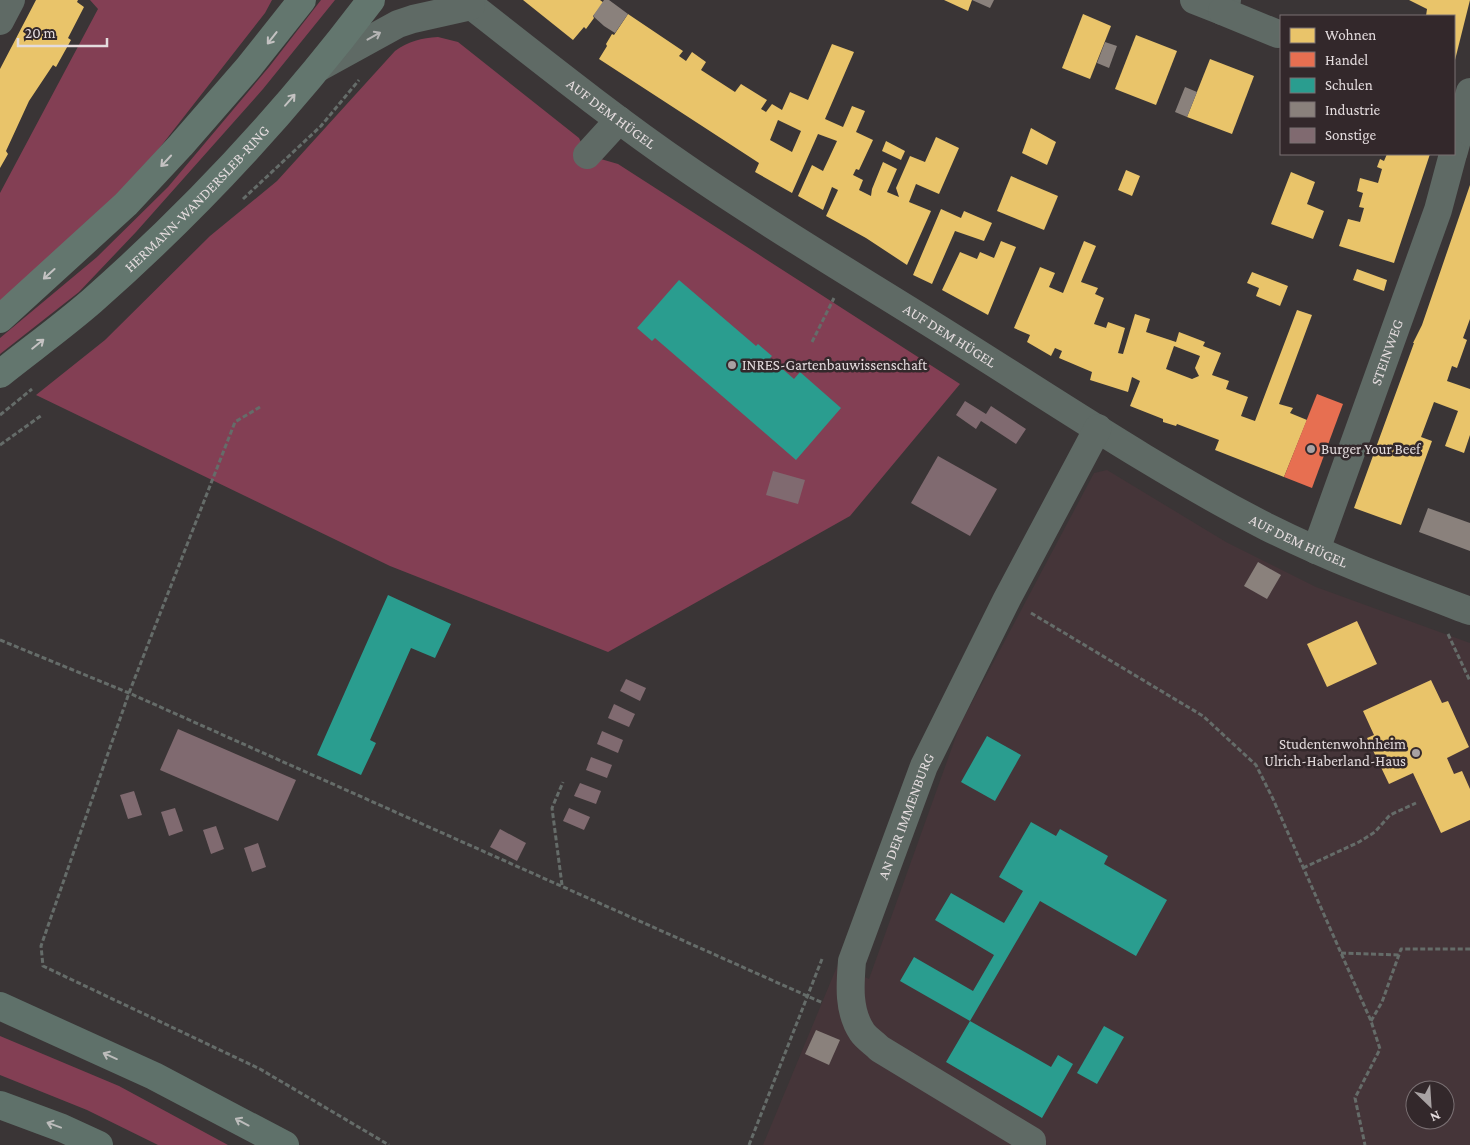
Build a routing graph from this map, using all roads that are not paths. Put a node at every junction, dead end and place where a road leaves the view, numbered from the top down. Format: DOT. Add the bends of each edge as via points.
graph roads {
  1 [pos="11,0"];
  2 [pos="302,0"];
  3 [pos="371,0"];
  4 [pos="1194,0"];
  5 [pos="468,3"];
  6 [pos="1224,5"];
  7 [pos="0,21"];
  8 [pos="1278,34"];
  9 [pos="316,69"];
  10 [pos="1470,92"];
  11 [pos="618,120"];
  12 [pos="1455,145"];
  13 [pos="587,155"];
  14 [pos="1452,155"];
  15 [pos="0,319"];
  16 [pos="0,374"];
  17 [pos="1098,428"];
  18 [pos="1316,550"];
  19 [pos="1470,611"];
  20 [pos="0,1006"];
  21 [pos="0,1105"];
  22 [pos="99,1145"];
  23 [pos="285,1145"];
  24 [pos="1032,1145"];
  1 -- 7 [label="street"];
  2 -- 15 [label="main road, one-way" via="236,82 126,204"];
  3 -- 9 [label="main road, HERMANN-WANDERSLEB-RING"];
  4 -- 6 [label="street"];
  9 -- 5 [label="street, one-way" via="398,24"];
  5 -- 11 [label="street, AUF DEM HÜGEL"];
  6 -- 8 [label="street"];
  16 -- 9 [label="main road, HERMANN-WANDERSLEB-RING, one-way" via="90,302 163,235 263,131"];
  10 -- 12 [label="street, STEINWEG"];
  11 -- 13 [label="street"];
  11 -- 17 [label="street, AUF DEM HÜGEL" via="732,199"];
  14 -- 18 [label="street, STEINWEG" via="1438,210"];
  17 -- 18 [label="street, AUF DEM HÜGEL" via="1172,474"];
  17 -- 24 [label="street, AN DER IMMENBURG" via="1007,599 924,766 852,961 850,988 853,1011 862,1032 880,1049 1032,1141"];
  18 -- 19 [label="street, AUF DEM HÜGEL"];
  23 -- 20 [label="highway, one-way" via="154,1076"];
  22 -- 21 [label="highway, one-way"];
}
